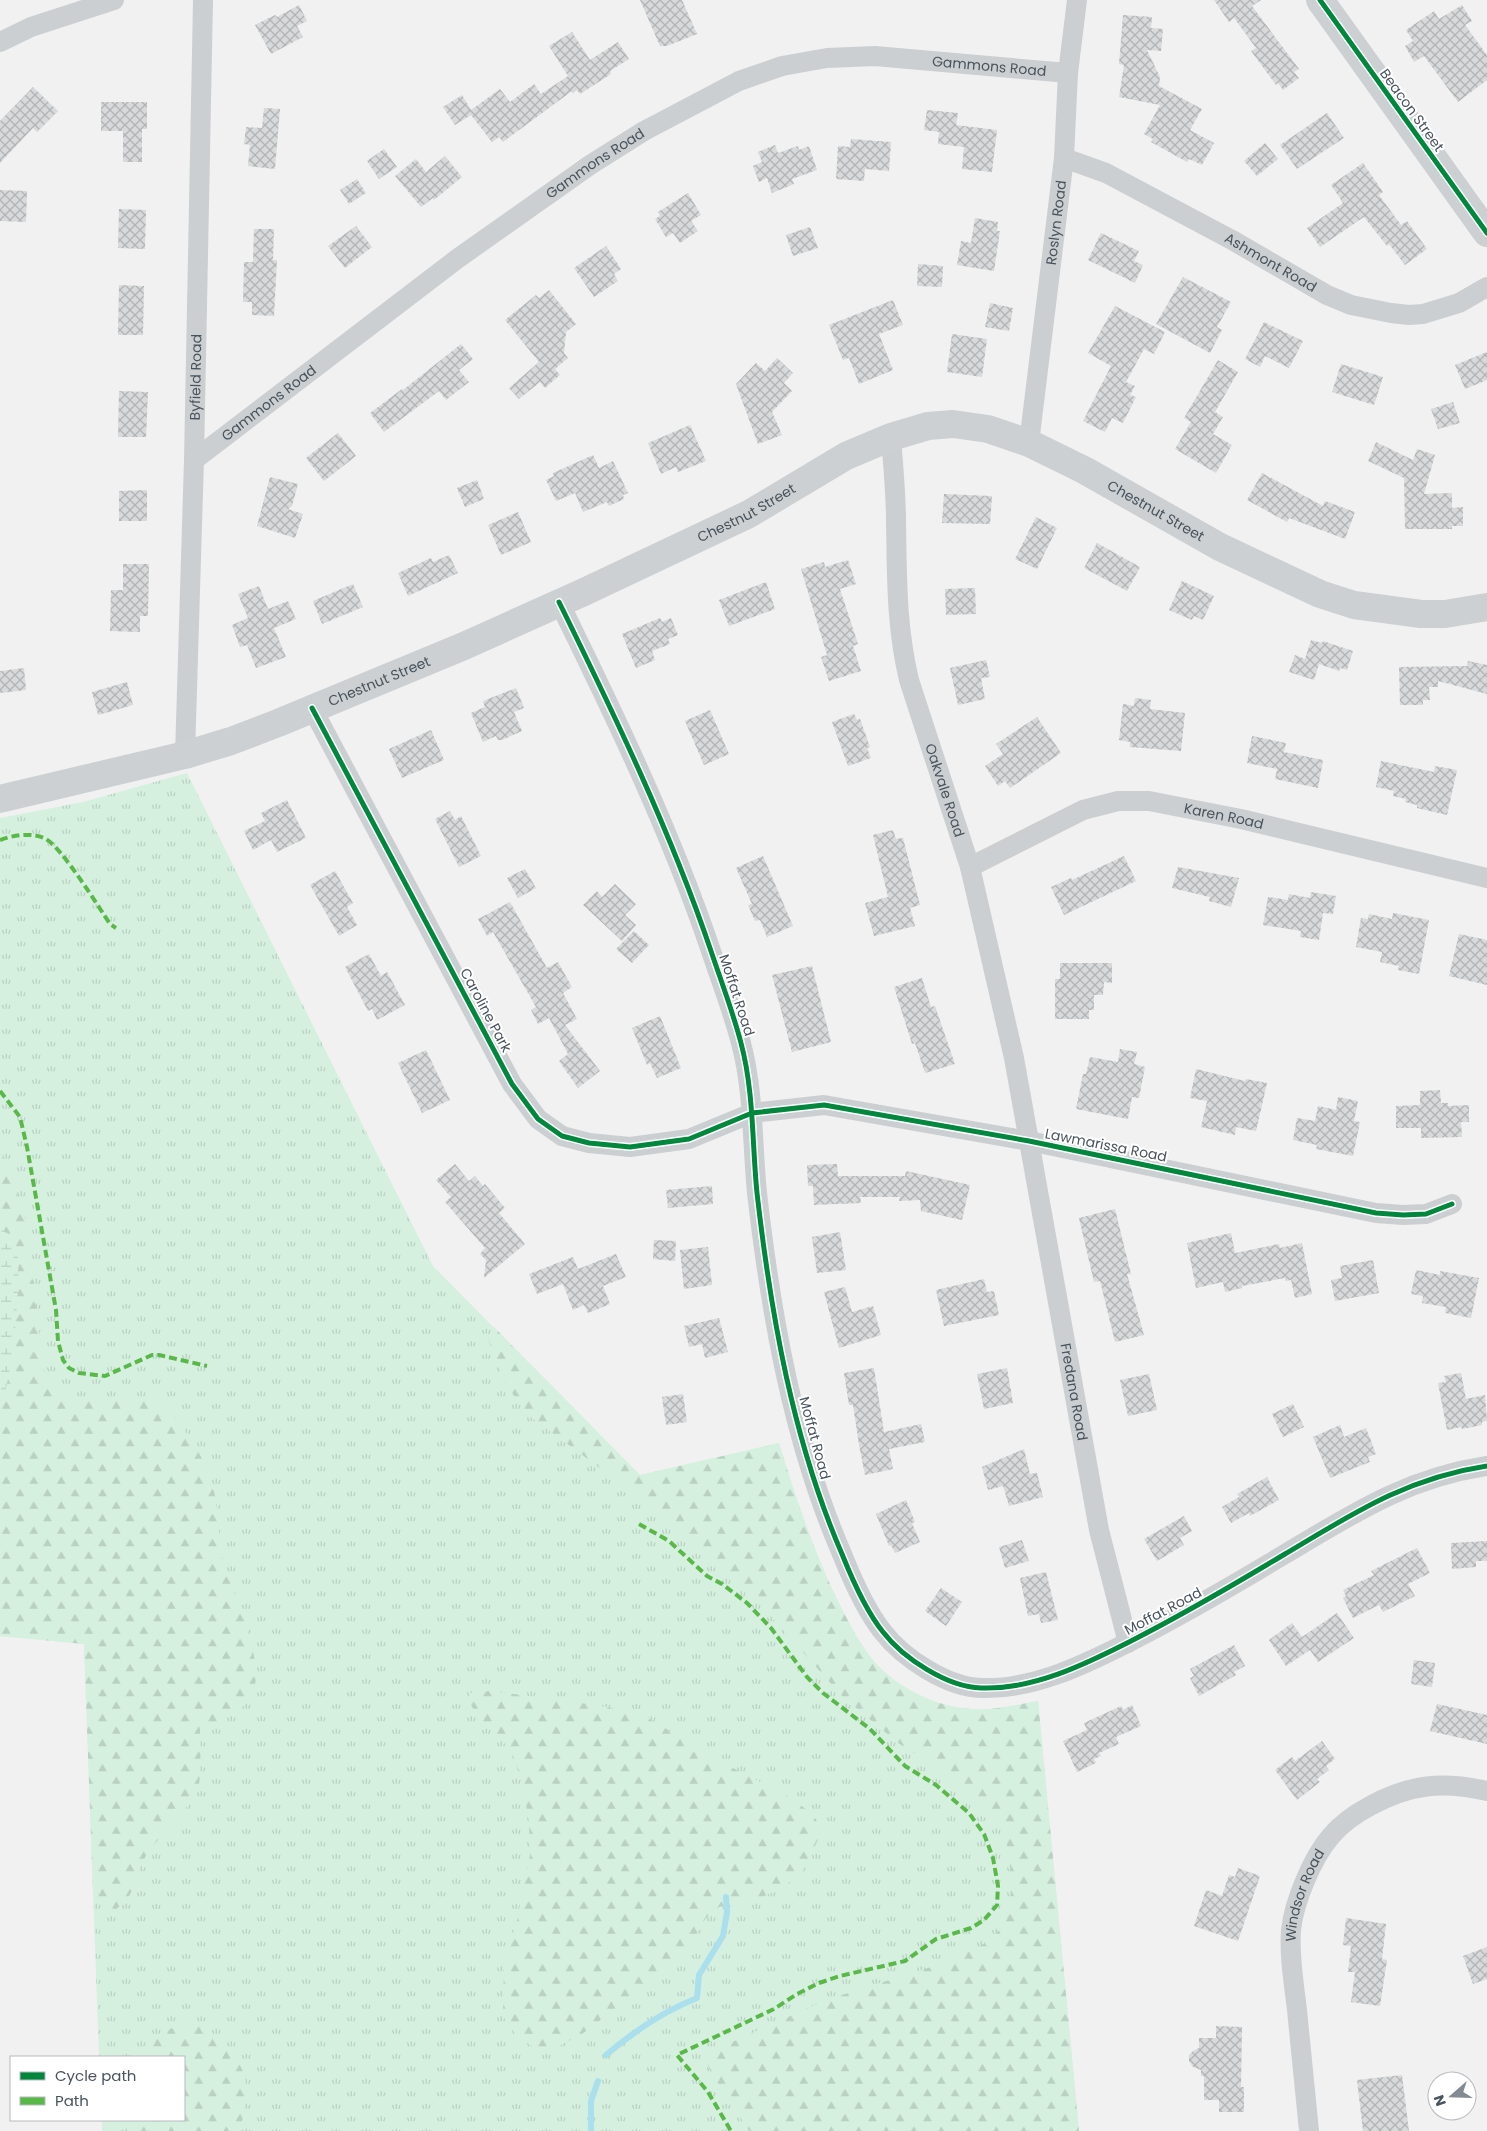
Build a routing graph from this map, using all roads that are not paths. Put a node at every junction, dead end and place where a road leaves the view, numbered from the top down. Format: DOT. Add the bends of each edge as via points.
graph roads {
  1 [pos="114,0"];
  2 [pos="203,0"];
  3 [pos="1077,0"];
  4 [pos="1320,0"];
  5 [pos="0,42"];
  6 [pos="1068,73"];
  7 [pos="1064,158"];
  8 [pos="1487,233"];
  9 [pos="1487,287"];
  10 [pos="891,437"];
  11 [pos="1029,443"];
  12 [pos="194,460"];
  13 [pos="558,602"];
  14 [pos="1487,607"];
  15 [pos="312,708"];
  16 [pos="185,755"];
  17 [pos="0,799"];
  18 [pos="970,867"];
  19 [pos="1487,878"];
  20 [pos="752,1113"];
  21 [pos="1029,1141"];
  22 [pos="1452,1204"];
  23 [pos="1487,1466"];
  24 [pos="1128,1643"];
  25 [pos="1487,1791"];
  26 [pos="1309,2131"];
  1 -- 5 [label="street" via="32,26"];
  2 -- 12 [label="street, Byfield Road"];
  3 -- 6 [label="street, Roslyn Road"];
  4 -- 8 [label="main road, Beacon Street"];
  6 -- 7 [label="street, Roslyn Road"];
  6 -- 12 [label="street, Gammons Road" via="875,56 827,58 782,66 739,81 644,131 590,165 457,259"];
  7 -- 9 [label="street, Ashmont Road" via="1106,173 1327,295 1351,305 1391,313 1423,314 1459,303"];
  7 -- 11 [label="street, Roslyn Road"];
  10 -- 11 [label="main road, Chestnut Street" via="928,426 953,424 988,429"];
  10 -- 13 [label="main road, Chestnut Street" via="846,456 709,534"];
  10 -- 18 [label="street, Oakvale Road" via="897,604 902,652 908,680"];
  11 -- 14 [label="main road, Chestnut Street" via="1084,470 1220,547 1320,594 1354,605 1421,614 1445,614"];
  12 -- 16 [label="street, Byfield Road"];
  13 -- 15 [label="main road, Chestnut Street" via="464,646"];
  13 -- 20 [label="street, Moffat Road" via="616,718 696,908 742,1047"];
  15 -- 16 [label="main road, Chestnut Street" via="231,741"];
  15 -- 20 [label="street, Caroline Park" via="512,1084 538,1119 562,1136 589,1143 630,1147 689,1139"];
  16 -- 17 [label="main road, Chestnut Street"];
  18 -- 19 [label="street, Karen Road" via="1083,810 1118,801 1149,801 1241,819"];
  18 -- 21 [label="street, Oakvale Road" via="1014,1058"];
  20 -- 21 [label="street, Lawmarissa Road" via="824,1105"];
  20 -- 24 [label="street, Moffat Road" via="757,1189 773,1316 801,1437 828,1523 854,1584 883,1632 908,1657 930,1672 952,1682 979,1688 1020,1684 1064,1672"];
  21 -- 22 [label="street, Lawmarissa Road" via="1376,1213 1426,1214"];
  21 -- 24 [label="street, Fredana Road" via="1099,1530"];
  23 -- 24 [label="street, Moffat Road" via="1416,1483 1371,1503 1181,1616"];
  25 -- 26 [label="street, Windsor Road" via="1459,1784 1425,1786 1390,1795 1352,1816 1330,1836 1313,1866 1298,1899 1292,1929 1292,1963"];
}
